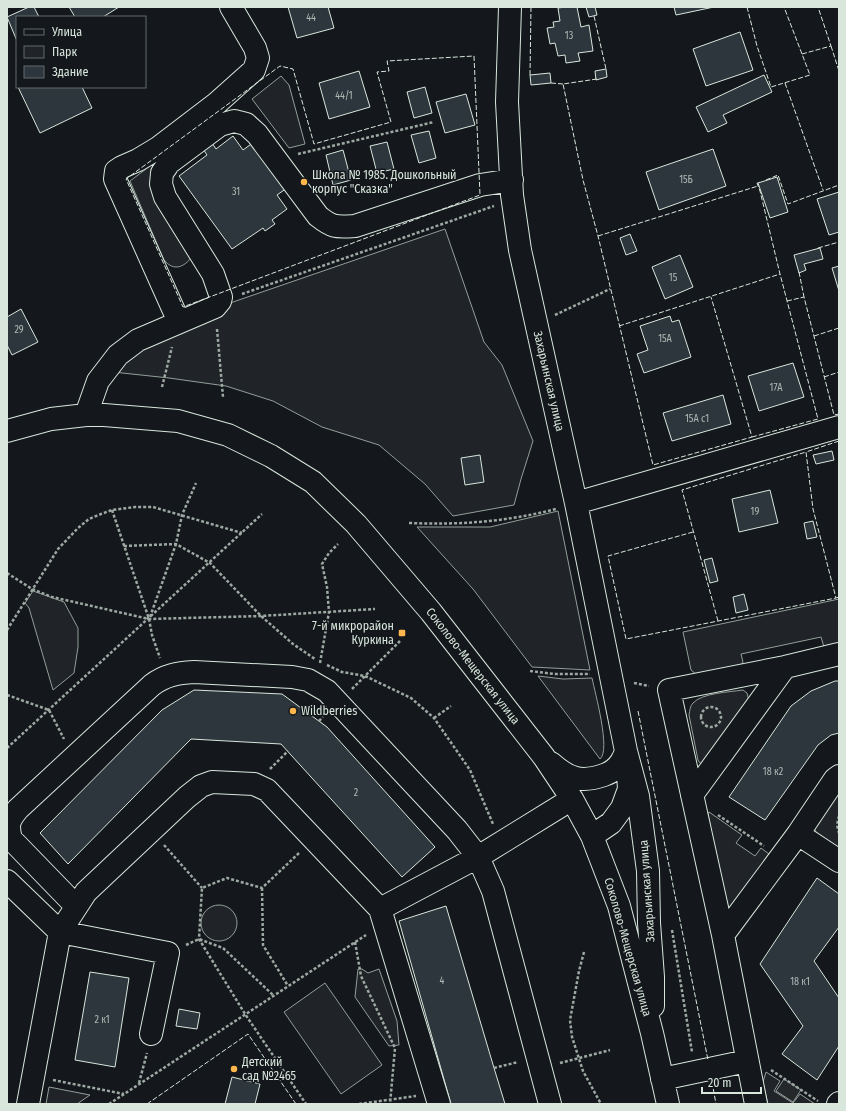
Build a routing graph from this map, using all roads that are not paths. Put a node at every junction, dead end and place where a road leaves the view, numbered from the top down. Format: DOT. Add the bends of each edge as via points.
graph roads {
  1 [pos="231,7"];
  2 [pos="510,7"];
  3 [pos="512,190"];
  4 [pos="180,322"];
  5 [pos="86,415"];
  6 [pos="839,427"];
  7 [pos="7,431"];
  8 [pos="576,503"];
  9 [pos="839,654"];
  10 [pos="785,667"];
  11 [pos="626,751"];
  12 [pos="544,757"];
  13 [pos="839,776"];
  14 [pos="692,795"];
  15 [pos="572,799"];
  16 [pos="798,834"];
  17 [pos="592,836"];
  18 [pos="478,857"];
  19 [pos="839,861"];
  20 [pos="7,881"];
  21 [pos="76,906"];
  22 [pos="380,909"];
  23 [pos="60,932"];
  24 [pos="723,935"];
  25 [pos="652,1033"];
  26 [pos="151,1034"];
  27 [pos="747,1061"];
  28 [pos="662,1079"];
  29 [pos="438,1099"];
  30 [pos="28,1104"];
  31 [pos="550,1104"];
  32 [pos="668,1104"];
  33 [pos="756,1104"];
  1 -- 4 [label="street" via="255,48 258,58 254,70 217,103 158,148 122,166 116,172 115,179"];
  2 -- 3 [label="street, Захарьинская улица" via="507,102"];
  3 -- 4 [label="street" via="480,185 355,226 329,225 318,216 257,134 246,124 234,122 220,125 169,164 162,173 161,184 165,197 213,274 221,297 217,304"];
  3 -- 8 [label="street, Захарьинская улица" via="520,250"];
  4 -- 5 [label="street" via="138,340 118,355 98,381"];
  5 -- 7 [label="street, Соколово-Мещерская улица" via="51,419"];
  5 -- 12 [label="street, Соколово-Мещерская улица" via="104,414 178,421 228,435 271,456 313,482 356,524 431,612"];
  6 -- 8 [label="street"];
  8 -- 11 [label="street, Захарьинская улица"];
  9 -- 10 [label="street"];
  10 -- 14 [label="street"];
  10 -- 14 [label="street" via="669,690"];
  11 -- 12 [label="street" via="620,764 609,774 590,780 574,778"];
  11 -- 17 [label="street, Захарьинская улица" via="629,789 622,808 611,823"];
  11 -- 25 [label="street, Захарьинская улица" via="638,796 648,871 653,977"];
  12 -- 15 [label="street, Соколово-Мещерская улица"];
  13 -- 16 [label="street"];
  14 -- 24 [label="street"];
  15 -- 17 [label="street, Соколово-Мещерская улица"];
  15 -- 18 [label="street"];
  16 -- 19 [label="street"];
  16 -- 24 [label="street"];
  17 -- 25 [label="street, Соколово-Мещерская улица" via="619,906"];
  18 -- 21 [label="street" via="458,830 327,691 317,684 284,676 178,673 152,685 10,818 8,828 11,839"];
  18 -- 22 [label="street"];
  18 -- 31 [label="street" via="493,891"];
  20 -- 23 [label="street"];
  21 -- 22 [label="street" via="86,892 187,797 201,786 212,782 254,784 267,790"];
  21 -- 23 [label="street"];
  22 -- 29 [label="street"];
  23 -- 26 [label="street" via="168,953"];
  23 -- 30 [label="street"];
  24 -- 27 [label="street"];
  25 -- 28 [label="street, Соколово-Мещерская улица"];
  27 -- 28 [label="street"];
  27 -- 33 [label="street"];
  28 -- 32 [label="street, Соколово-Мещерская улица"];
}
